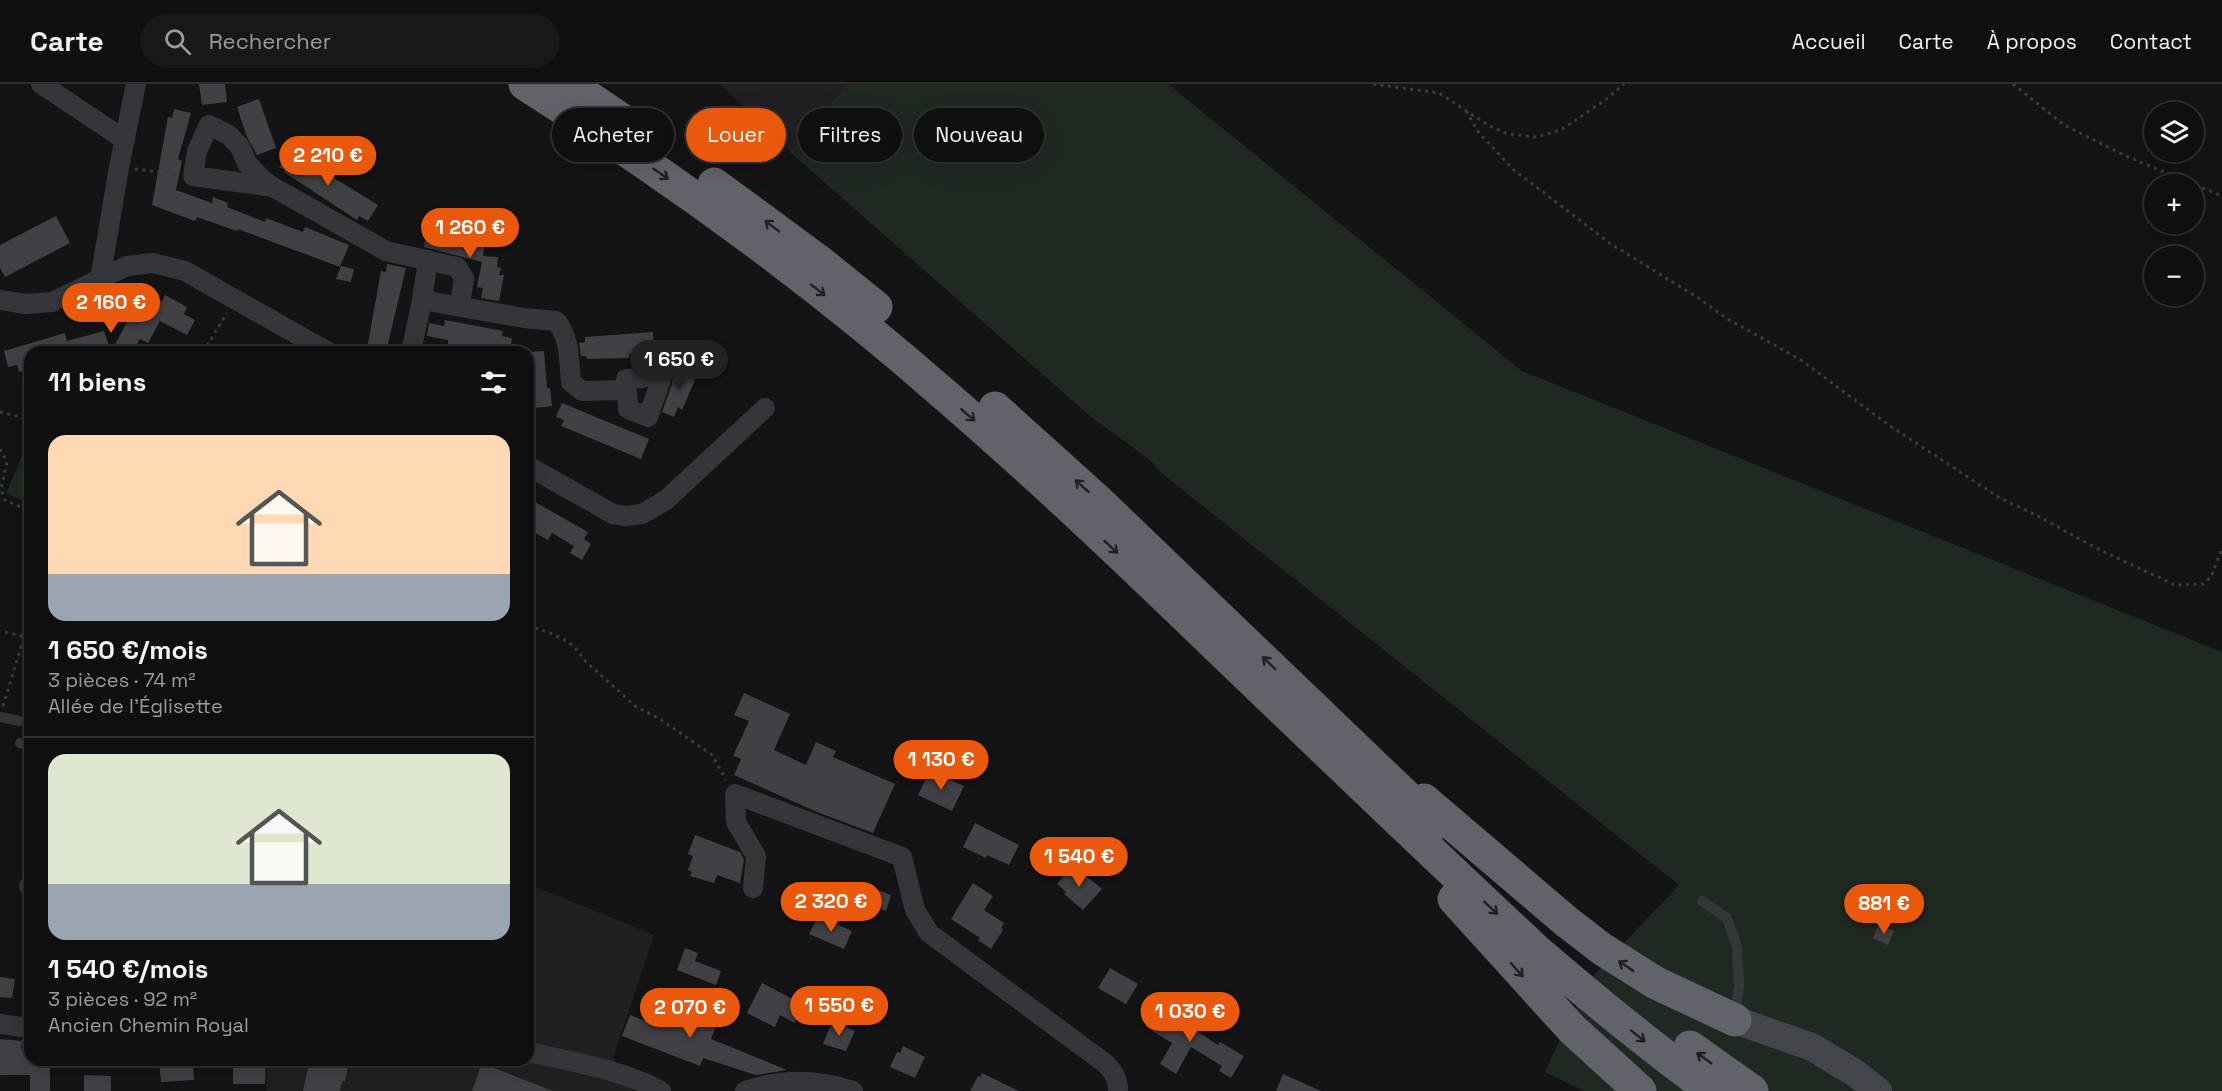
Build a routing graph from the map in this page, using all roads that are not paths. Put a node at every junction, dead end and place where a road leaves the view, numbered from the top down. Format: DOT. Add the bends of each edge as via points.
graph roads {
  1 [pos="40,84"];
  2 [pos="136,84"];
  3 [pos="525,84"];
  4 [pos="569,84"];
  5 [pos="125,140"];
  6 [pos="273,187"];
  7 [pos="428,260"];
  8 [pos="100,280"];
  9 [pos="0,300"];
  10 [pos="422,300"];
  11 [pos="460,306"];
  12 [pos="317,346"];
  13 [pos="412,346"];
  14 [pos="627,390"];
  15 [pos="765,408"];
  16 [pos="534,469"];
  17 [pos="2,712"];
  18 [pos="1304,713"];
  19 [pos="19,721"];
  20 [pos="753,888"];
  21 [pos="1702,901"];
  22 [pos="1735,1020"];
  23 [pos="0,1024"];
  24 [pos="24,1027"];
  25 [pos="534,1053"];
  26 [pos="661,1091"];
  27 [pos="745,1091"];
  28 [pos="853,1091"];
  29 [pos="1118,1091"];
  30 [pos="1640,1091"];
  31 [pos="1712,1091"];
  32 [pos="1752,1091"];
  33 [pos="1878,1091"];
  1 -- 5 [label="street"];
  2 -- 5 [label="street"];
  3 -- 18 [label="highway, one-way" via="700,201 881,341"];
  18 -- 4 [label="highway, one-way" via="1097,500 940,360 763,219"];
  5 -- 8 [label="street"];
  6 -- 6 [label="street" via="193,176 197,151 209,125 229,135 247,163"];
  6 -- 7 [label="street" via="386,251"];
  7 -- 10 [label="street"];
  7 -- 11 [label="street" via="457,267 464,278"];
  8 -- 9 [label="street" via="52,302"];
  8 -- 12 [label="street" via="127,266 153,263 185,272"];
  10 -- 11 [label="street"];
  10 -- 13 [label="street"];
  11 -- 14 [label="street" via="556,321 565,336 571,382 582,391"];
  15 -- 16 [label="street" via="666,500 642,514 613,514"];
  17 -- 19 [label="lane"];
  22 -- 18 [label="highway, one-way" via="1656,983 1602,949"];
  18 -- 30 [label="highway, one-way" via="1518,971 1572,1029"];
  18 -- 31 [label="highway, one-way" via="1537,951 1606,1011"];
  32 -- 18 [label="highway, one-way" via="1668,1032"];
  20 -- 29 [label="street" via="756,856 736,822 735,794 902,857 915,910 929,933 1106,1064 1114,1072"];
  21 -- 22 [label="lane" via="1727,918 1737,947 1739,986"];
  22 -- 33 [label="main road" via="1812,1047"];
  23 -- 24 [label="street"];
  25 -- 26 [label="street" via="617,1072"];
  27 -- 28 [label="street" via="787,1082 810,1082"];
}
